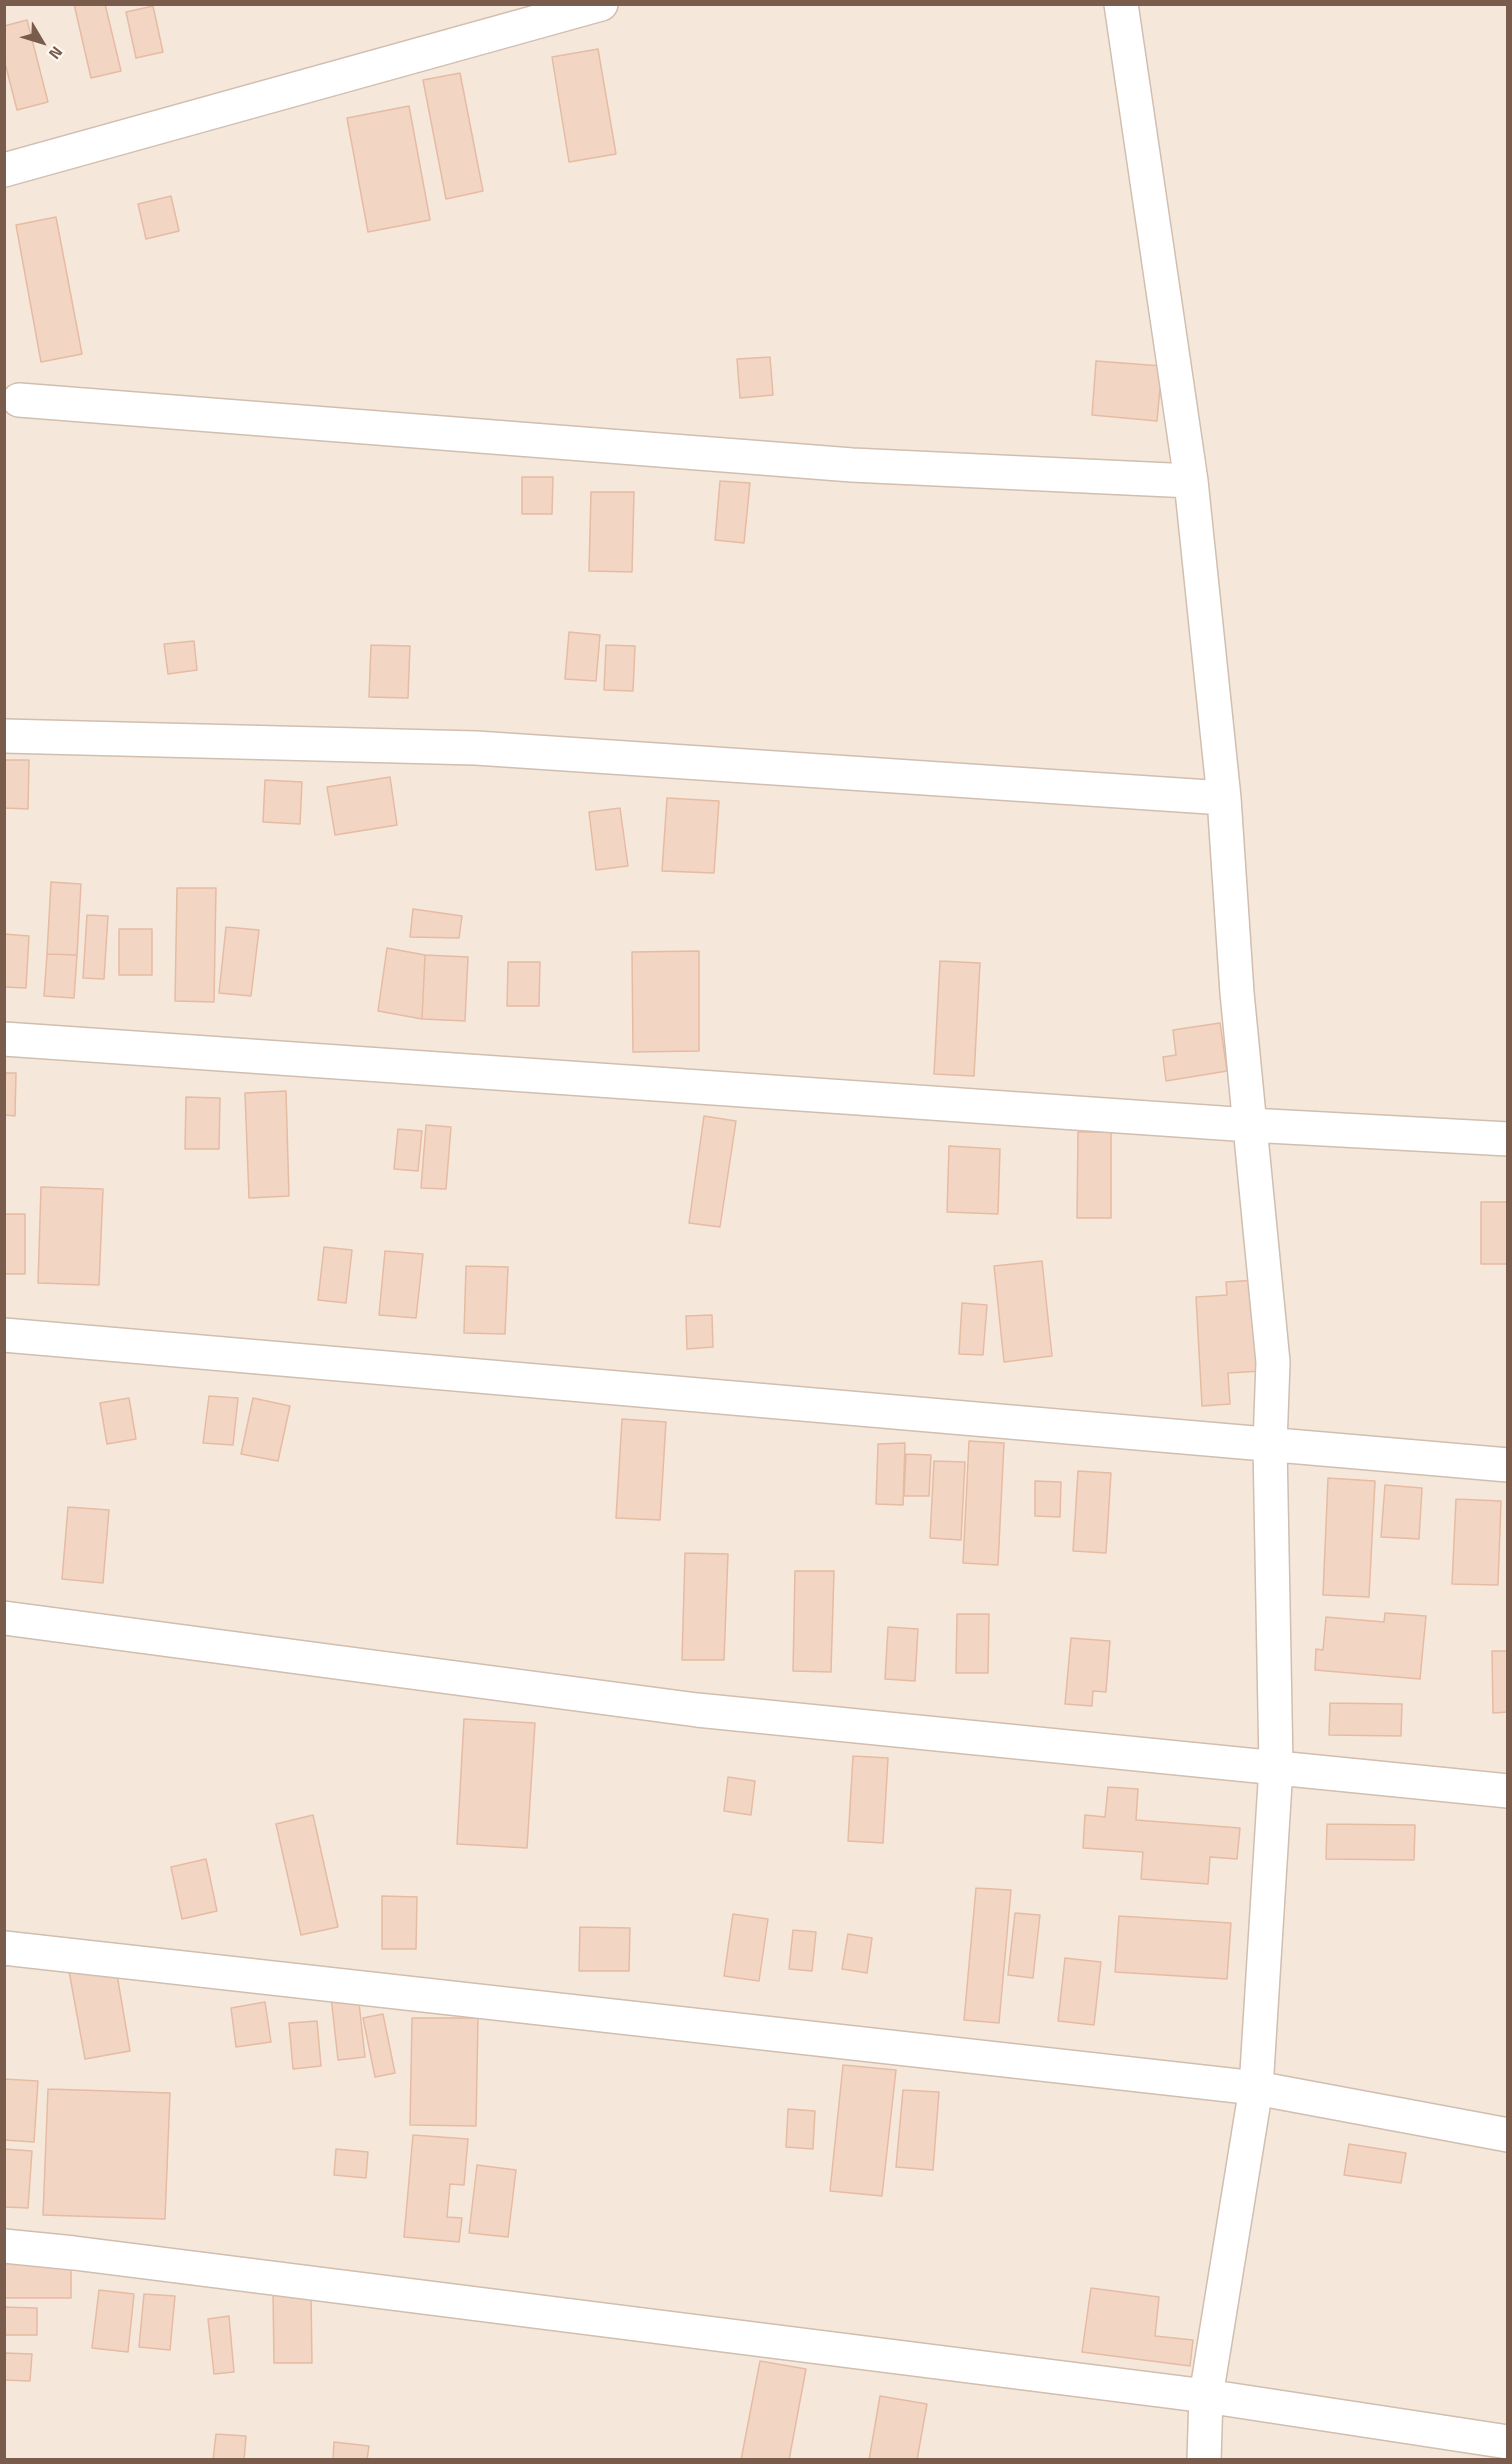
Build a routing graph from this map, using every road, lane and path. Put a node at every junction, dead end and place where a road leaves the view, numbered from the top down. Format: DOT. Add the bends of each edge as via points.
graph roads {
  1 [pos="601,4"];
  2 [pos="1121,4"];
  3 [pos="4,170"];
  4 [pos="19,400"];
  5 [pos="1191,481"];
  6 [pos="4,736"];
  7 [pos="1224,798"];
  8 [pos="4,1039"];
  9 [pos="1250,1125"];
  10 [pos="1508,1139"];
  11 [pos="4,1335"];
  12 [pos="1270,1444"];
  13 [pos="1508,1466"];
  14 [pos="4,1618"];
  15 [pos="1276,1767"];
  16 [pos="1508,1791"];
  17 [pos="4,1948"];
  18 [pos="1256,2088"];
  19 [pos="1508,2135"];
  20 [pos="4,2246"];
  21 [pos="1206,2396"];
  22 [pos="1508,2442"];
  23 [pos="1204,2460"];
  1 -- 3 [label="street"];
  2 -- 5 [label="street"];
  4 -- 5 [label="street" via="852,465"];
  5 -- 7 [label="street"];
  6 -- 7 [label="street" via="476,747"];
  7 -- 9 [label="street"];
  8 -- 9 [label="street"];
  9 -- 10 [label="street"];
  9 -- 12 [label="street" via="1273,1362"];
  11 -- 12 [label="street"];
  12 -- 13 [label="street"];
  12 -- 15 [label="street"];
  14 -- 15 [label="street" via="697,1710"];
  15 -- 16 [label="street"];
  15 -- 18 [label="street"];
  17 -- 18 [label="street"];
  18 -- 19 [label="street"];
  18 -- 21 [label="street"];
  20 -- 21 [label="street"];
  21 -- 22 [label="street"];
  21 -- 23 [label="street"];
}
